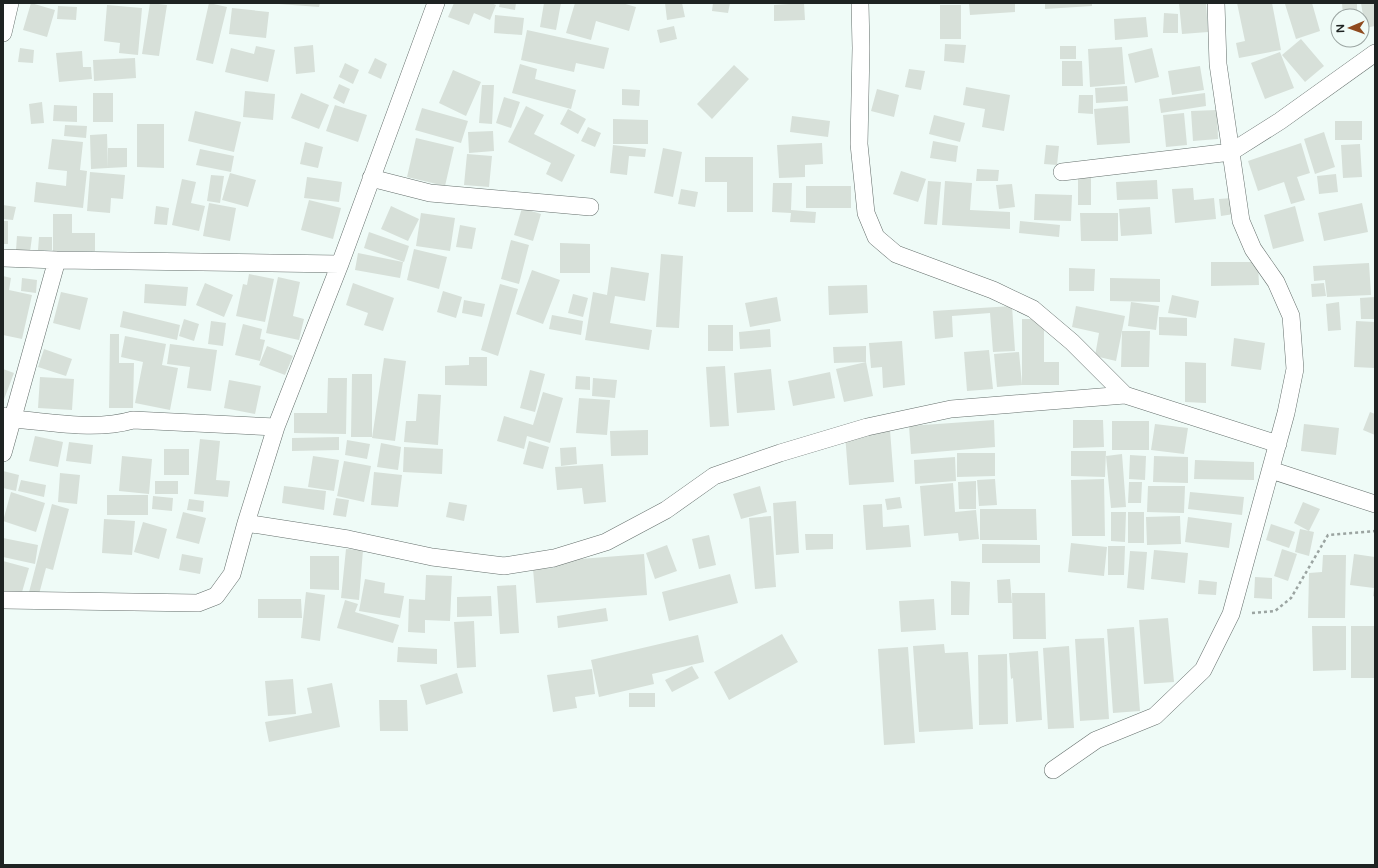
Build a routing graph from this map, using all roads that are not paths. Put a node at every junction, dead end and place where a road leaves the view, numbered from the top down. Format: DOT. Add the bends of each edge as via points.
graph roads {
  1 [pos="10,3"];
  2 [pos="436,3"];
  3 [pos="860,3"];
  4 [pos="1216,3"];
  5 [pos="3,34"];
  6 [pos="1375,53"];
  7 [pos="1231,152"];
  8 [pos="1062,172"];
  9 [pos="371,178"];
  10 [pos="590,207"];
  11 [pos="3,258"];
  12 [pos="57,260"];
  13 [pos="340,264"];
  14 [pos="1125,395"];
  15 [pos="8,418"];
  16 [pos="276,427"];
  17 [pos="1278,444"];
  18 [pos="3,454"];
  19 [pos="1271,470"];
  20 [pos="1375,504"];
  21 [pos="246,523"];
  22 [pos="3,600"];
  23 [pos="1053,770"];
  1 -- 5 [label="street"];
  2 -- 9 [label="street"];
  3 -- 14 [label="street" via="859,144 866,213 876,237 896,254 993,290 1033,309 1072,342"];
  4 -- 7 [label="street" via="1218,64"];
  6 -- 7 [label="street" via="1280,121"];
  7 -- 8 [label="street"];
  7 -- 17 [label="street" via="1241,221 1253,249 1276,282 1291,316 1296,368"];
  9 -- 10 [label="street" via="430,193"];
  9 -- 13 [label="street"];
  11 -- 12 [label="street"];
  12 -- 13 [label="street"];
  12 -- 15 [label="street"];
  13 -- 16 [label="street"];
  14 -- 17 [label="street"];
  14 -- 21 [label="street" via="951,409 868,427 714,476 666,510 606,542 554,558 504,566 432,557 348,539"];
  15 -- 16 [label="street" via="89,426 133,420"];
  15 -- 18 [label="street"];
  16 -- 21 [label="street"];
  17 -- 19 [label="street"];
  19 -- 20 [label="street"];
  19 -- 23 [label="street" via="1231,614 1203,670 1155,716 1096,740"];
  21 -- 22 [label="street" via="232,574 216,596 198,603"];
}
